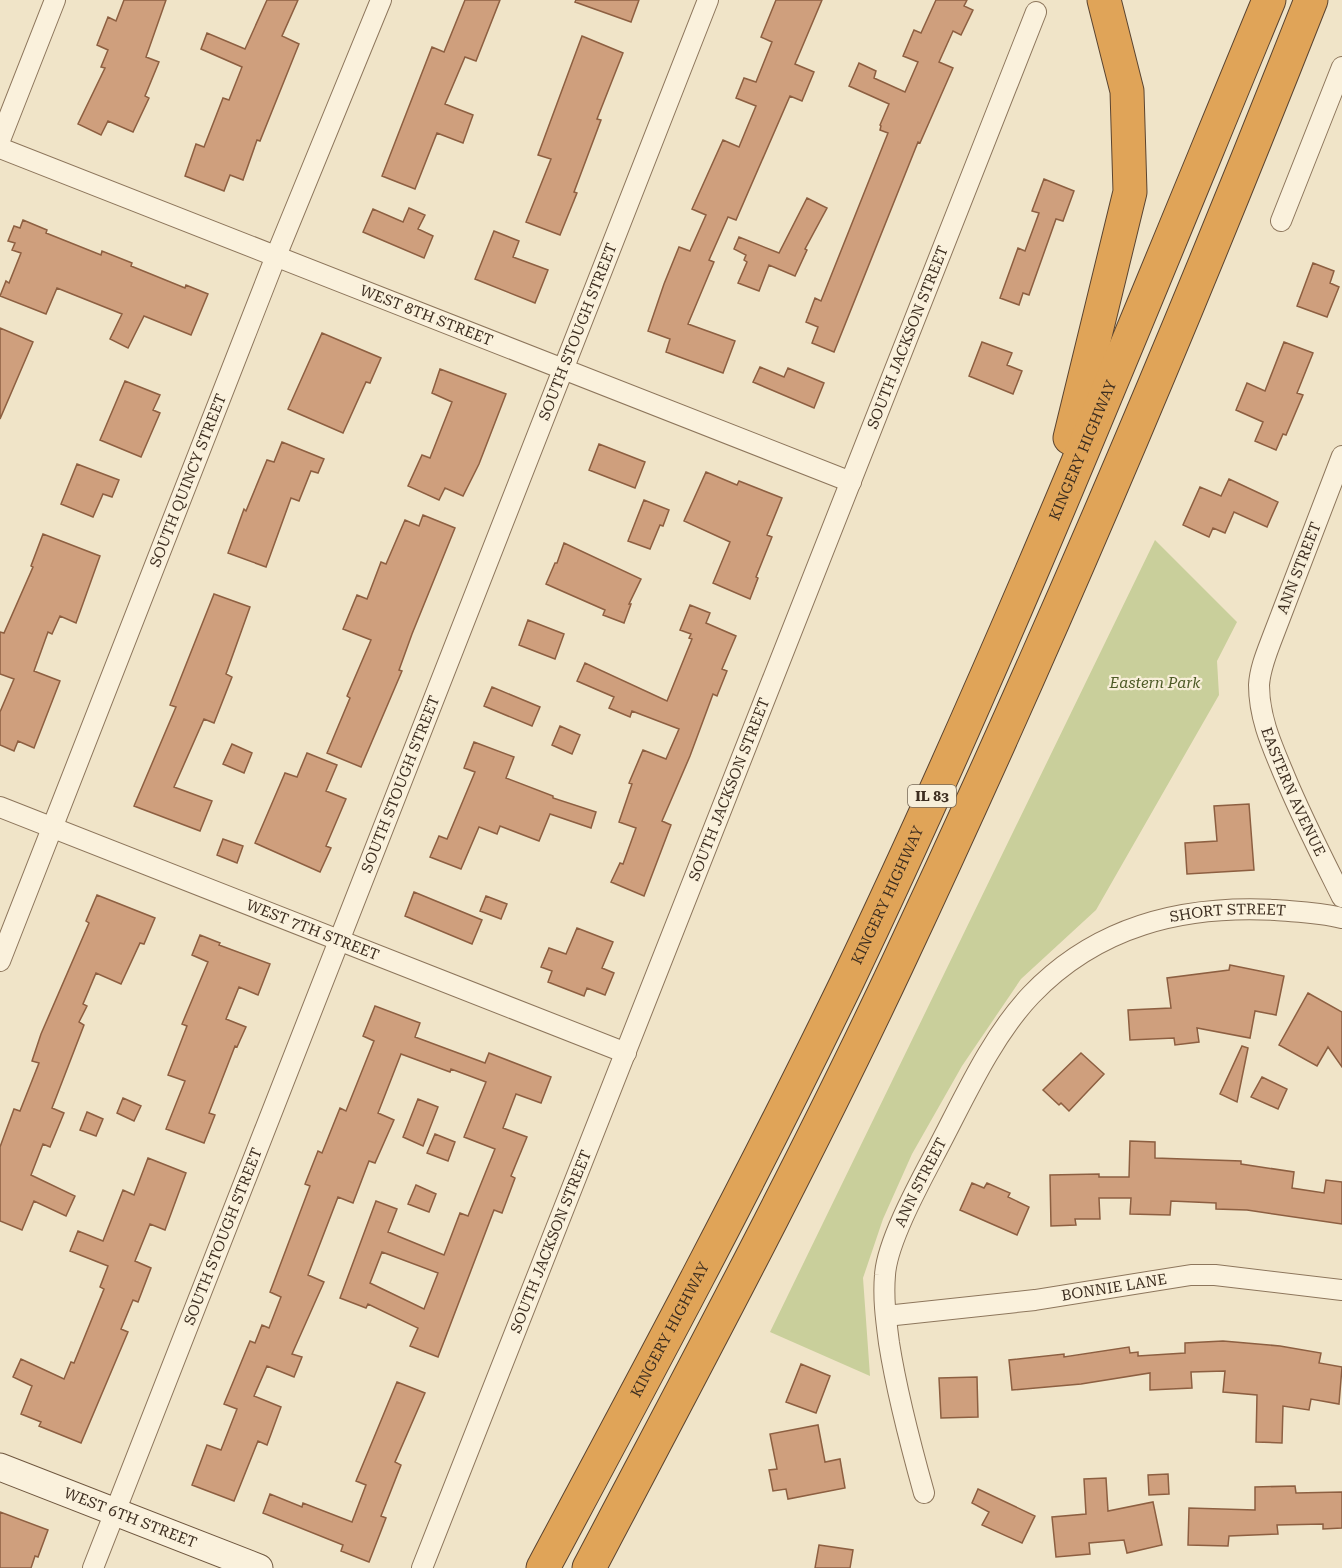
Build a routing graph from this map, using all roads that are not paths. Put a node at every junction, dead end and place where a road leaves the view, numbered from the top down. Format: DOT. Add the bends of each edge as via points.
graph roads {
  1 [pos="55,0"];
  2 [pos="381,0"];
  3 [pos="708,0"];
  4 [pos="1104,0"];
  5 [pos="1269,0"];
  6 [pos="1311,0"];
  7 [pos="1036,12"];
  8 [pos="1342,67"];
  9 [pos="0,140"];
  10 [pos="0,148"];
  11 [pos="1281,221"];
  12 [pos="276,256"];
  13 [pos="563,368"];
  14 [pos="1342,456"];
  15 [pos="851,482"];
  16 [pos="1044,544"];
  17 [pos="1259,682"];
  18 [pos="0,807"];
  19 [pos="52,828"];
  20 [pos="1342,897"];
  21 [pos="1342,918"];
  22 [pos="1117,934"];
  23 [pos="339,940"];
  24 [pos="0,961"];
  25 [pos="626,1053"];
  26 [pos="1342,1290"];
  27 [pos="886,1316"];
  28 [pos="0,1467"];
  29 [pos="924,1493"];
  30 [pos="115,1512"];
  31 [pos="93,1568"];
  32 [pos="259,1568"];
  33 [pos="422,1568"];
  34 [pos="543,1568"];
  35 [pos="589,1568"];
  1 -- 9 [label="street"];
  2 -- 12 [label="street, SOUTH QUINCY STREET"];
  3 -- 13 [label="street, SOUTH STOUGH STREET"];
  4 -- 16 [label="highway" via="1127,91 1130,192"];
  5 -- 16 [label="highway, KINGERY HIGHWAY / IL 83"];
  6 -- 35 [label="highway, IL 83" via="1017,704 851,1059"];
  7 -- 15 [label="street, SOUTH JACKSON STREET"];
  8 -- 11 [label="street"];
  10 -- 12 [label="street, WEST 8TH STREET"];
  12 -- 13 [label="street, WEST 8TH STREET"];
  12 -- 19 [label="street, SOUTH QUINCY STREET"];
  13 -- 15 [label="street, WEST 8TH STREET"];
  13 -- 23 [label="street, SOUTH STOUGH STREET"];
  14 -- 17 [label="street, ANN STREET"];
  15 -- 25 [label="street, SOUTH JACKSON STREET"];
  16 -- 34 [label="highway, KINGERY HIGHWAY / IL 83" via="846,983 673,1325"];
  17 -- 20 [label="street, EASTERN AVENUE" via="1265,728 1304,823"];
  18 -- 19 [label="street, WEST 7TH STREET"];
  19 -- 23 [label="street, WEST 7TH STREET"];
  19 -- 24 [label="street, SOUTH QUINCY STREET"];
  21 -- 22 [label="street, SHORT STREET" via="1242,908 1209,910 1152,921"];
  22 -- 27 [label="street, ANN STREET" via="1089,947 1030,997 981,1067 894,1241 885,1272"];
  23 -- 25 [label="street, WEST 7TH STREET"];
  23 -- 30 [label="street, SOUTH STOUGH STREET"];
  25 -- 33 [label="street, SOUTH JACKSON STREET"];
  26 -- 27 [label="street, BONNIE LANE" via="1191,1275 1035,1300"];
  27 -- 29 [label="street, ANN STREET" via="895,1382"];
  28 -- 30 [label="street, WEST 6TH STREET"];
  30 -- 31 [label="street, SOUTH STOUGH STREET"];
  30 -- 32 [label="street, WEST 6TH STREET"];
}
